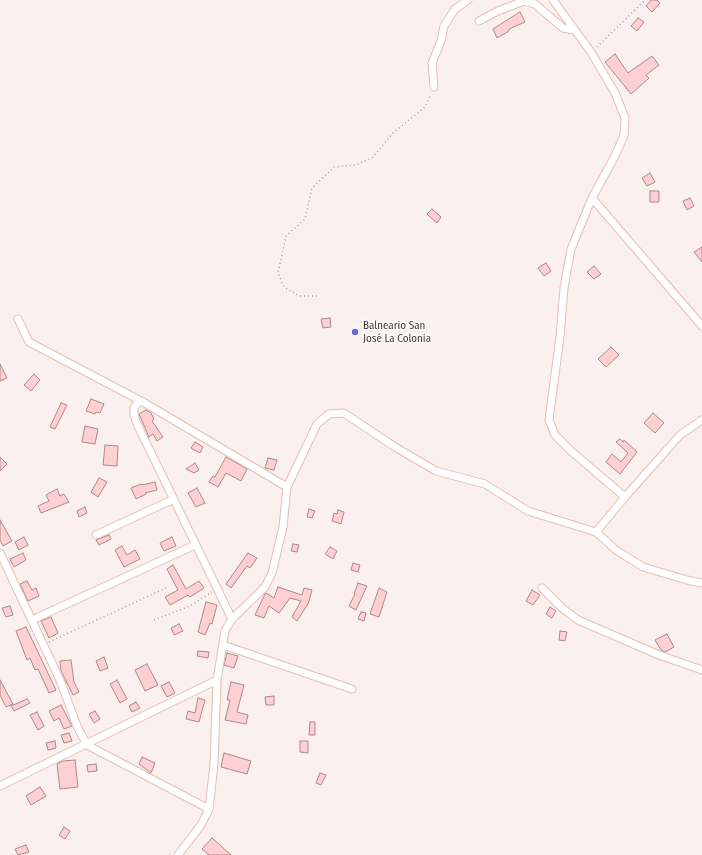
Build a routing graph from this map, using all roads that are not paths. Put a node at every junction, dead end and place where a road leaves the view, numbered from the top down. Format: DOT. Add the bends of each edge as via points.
graph roads {
  1 [pos="468,0"];
  2 [pos="553,0"];
  3 [pos="479,21"];
  4 [pos="574,30"];
  5 [pos="434,87"];
  6 [pos="592,198"];
  7 [pos="18,319"];
  8 [pos="702,326"];
  9 [pos="143,402"];
  10 [pos="702,420"];
  11 [pos="287,487"];
  12 [pos="625,497"];
  13 [pos="174,499"];
  14 [pos="596,532"];
  15 [pos="96,535"];
  16 [pos="195,545"];
  17 [pos="0,553"];
  18 [pos="702,582"];
  19 [pos="542,588"];
  20 [pos="232,619"];
  21 [pos="32,620"];
  22 [pos="223,646"];
  23 [pos="702,670"];
  24 [pos="217,680"];
  25 [pos="352,688"];
  26 [pos="87,745"];
  27 [pos="0,786"];
  28 [pos="209,809"];
  29 [pos="178,855"];
  1 -- 5 [label="street" via="455,9 444,26 441,42 432,63"];
  2 -- 4 [label="street"];
  3 -- 4 [label="street" via="524,1 535,4 563,28"];
  4 -- 6 [label="street" via="591,52 626,118 624,135"];
  6 -- 8 [label="street"];
  6 -- 12 [label="street" via="571,249 549,420 555,435"];
  7 -- 9 [label="street" via="29,342"];
  9 -- 11 [label="street"];
  9 -- 13 [label="street" via="136,404 134,415"];
  10 -- 12 [label="street" via="680,435"];
  11 -- 14 [label="street" via="317,424 329,414 344,413 395,447 436,470 485,484 528,511"];
  11 -- 20 [label="street" via="283,527 272,573 266,587"];
  12 -- 14 [label="street"];
  13 -- 15 [label="street"];
  13 -- 16 [label="street"];
  14 -- 18 [label="street" via="616,550 643,566"];
  16 -- 20 [label="street"];
  16 -- 21 [label="street"];
  17 -- 21 [label="street"];
  19 -- 23 [label="street" via="578,620 659,655"];
  20 -- 22 [label="street" via="225,631"];
  21 -- 26 [label="street"];
  22 -- 24 [label="street"];
  22 -- 25 [label="street"];
  24 -- 26 [label="street"];
  24 -- 28 [label="street" via="214,764"];
  26 -- 27 [label="street"];
  26 -- 28 [label="street"];
  28 -- 29 [label="street" via="201,825"];
}
